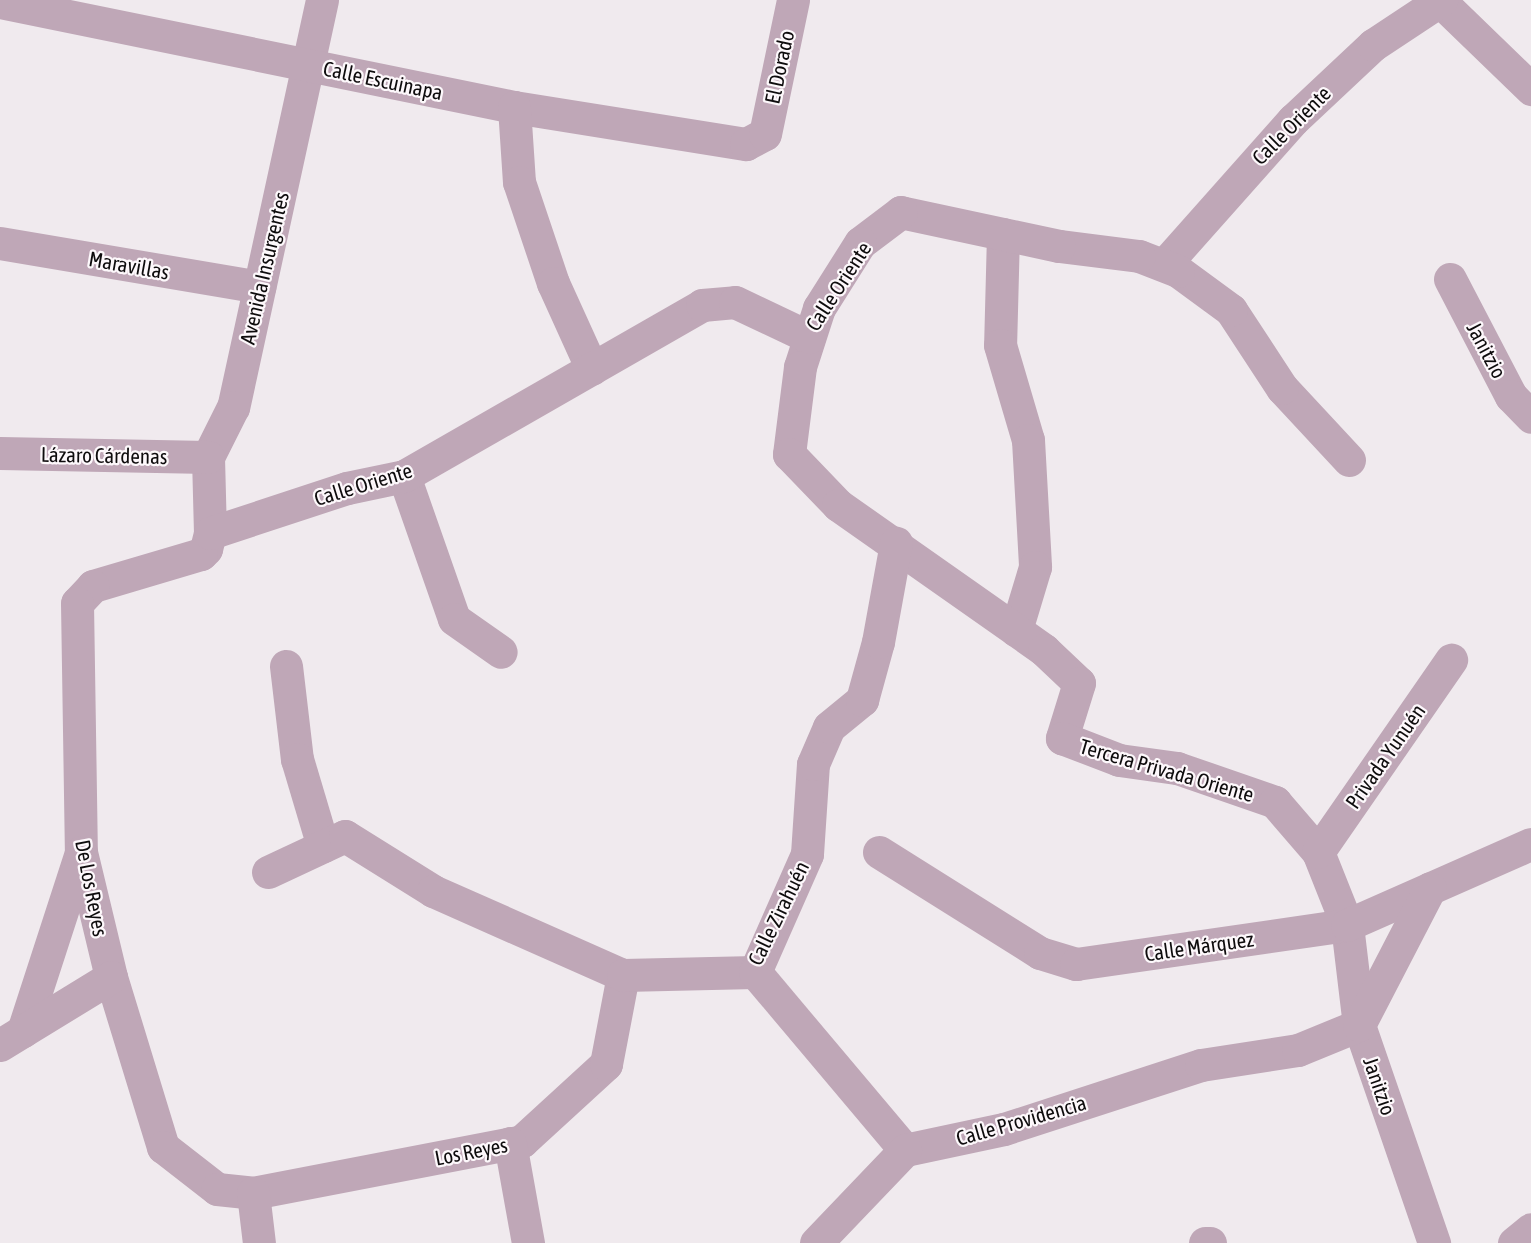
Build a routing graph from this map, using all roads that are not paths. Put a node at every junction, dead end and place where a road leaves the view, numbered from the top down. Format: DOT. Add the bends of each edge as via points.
graph roads {
  1 [pos="322,0"];
  2 [pos="793,0"];
  3 [pos="1440,1"];
  4 [pos="0,2"];
  5 [pos="310,65"];
  6 [pos="1531,89"];
  7 [pos="514,107"];
  8 [pos="765,134"];
  9 [pos="1003,234"];
  10 [pos="0,243"];
  11 [pos="1165,264"];
  12 [pos="1449,279"];
  13 [pos="258,287"];
  14 [pos="809,337"];
  15 [pos="592,369"];
  16 [pos="1531,417"];
  17 [pos="0,453"];
  18 [pos="208,457"];
  19 [pos="1349,460"];
  20 [pos="404,476"];
  21 [pos="210,533"];
  22 [pos="896,543"];
  23 [pos="1016,630"];
  24 [pos="501,652"];
  25 [pos="1451,660"];
  26 [pos="286,666"];
  27 [pos="1531,844"];
  28 [pos="323,846"];
  29 [pos="81,852"];
  30 [pos="879,852"];
  31 [pos="1318,852"];
  32 [pos="268,872"];
  33 [pos="1430,888"];
  34 [pos="1347,925"];
  35 [pos="754,972"];
  36 [pos="623,975"];
  37 [pos="111,977"];
  38 [pos="1359,1025"];
  39 [pos="12,1038"];
  40 [pos="510,1143"];
  41 [pos="904,1150"];
  42 [pos="253,1193"];
  43 [pos="1531,1228"];
  44 [pos="259,1243"];
  45 [pos="528,1243"];
  46 [pos="816,1243"];
  47 [pos="1205,1243"];
  48 [pos="1210,1243"];
  49 [pos="1434,1243"];
  50 [pos="1514,1243"];
  1 -- 5 [label="street, Avenida Insurgentes"];
  2 -- 8 [label="street, El Dorado"];
  3 -- 6 [label="street"];
  3 -- 11 [label="street, Calle Oriente" via="1373,45 1293,120"];
  4 -- 5 [label="street, Calle Escuinapa"];
  5 -- 7 [label="street, Calle Escuinapa"];
  5 -- 13 [label="street, Avenida Insurgentes"];
  7 -- 8 [label="street, Calle Escuinapa" via="746,144"];
  7 -- 15 [label="street" via="519,182 553,283"];
  9 -- 11 [label="street, Calle Oriente" via="1139,256"];
  9 -- 14 [label="street, Calle Oriente" via="901,212 860,243 819,308"];
  9 -- 23 [label="street" via="1000,345 1028,440 1035,567"];
  10 -- 13 [label="street, Maravillas"];
  11 -- 19 [label="street" via="1231,310 1282,388"];
  12 -- 16 [label="street, Janitzio" via="1511,396"];
  13 -- 18 [label="street, Avenida Insurgentes" via="233,407"];
  14 -- 15 [label="street, Calle Oriente" via="735,302 702,305"];
  14 -- 22 [label="street" via="800,367 789,454 838,505"];
  15 -- 20 [label="street, Calle Oriente"];
  17 -- 18 [label="street, Lázaro Cárdenas"];
  18 -- 21 [label="street, Avenida Insurgentes"];
  20 -- 21 [label="street, Calle Oriente" via="347,488"];
  20 -- 24 [label="street" via="453,619"];
  21 -- 29 [label="street, De Los Reyes" via="201,554 93,586 77,603"];
  22 -- 23 [label="street"];
  22 -- 35 [label="street, Calle Zirahuén" via="878,642 862,700 829,727 813,764 807,854"];
  23 -- 31 [label="street, Tercera Privada Oriente" via="1079,683 1062,738 1119,760 1177,768 1275,802"];
  25 -- 31 [label="street, Privada Yunuén"];
  26 -- 28 [label="street" via="297,759"];
  27 -- 33 [label="street, Calle Márquez"];
  28 -- 32 [label="street, Calle Zirahuén"];
  28 -- 36 [label="street, Calle Zirahuén" via="345,836 433,891"];
  29 -- 37 [label="street, De Los Reyes"];
  29 -- 39 [label="street"];
  30 -- 34 [label="street, Calle Márquez" via="1040,953 1076,964"];
  31 -- 34 [label="street, Tercera Privada Oriente"];
  33 -- 34 [label="street, Calle Márquez"];
  33 -- 38 [label="street"];
  34 -- 38 [label="street, Janitzio"];
  35 -- 36 [label="street, Calle Zirahuén"];
  35 -- 41 [label="street"];
  36 -- 40 [label="street, Los Reyes" via="606,1064 522,1141"];
  37 -- 39 [label="street"];
  37 -- 42 [label="street, De Los Reyes" via="163,1147 218,1189"];
  38 -- 41 [label="street, Calle Providencia" via="1298,1050 1201,1065 1004,1129"];
  38 -- 49 [label="street, Janitzio"];
  40 -- 42 [label="street, Los Reyes"];
  40 -- 45 [label="street"];
  41 -- 46 [label="street"];
  42 -- 44 [label="street"];
  43 -- 50 [label="street"];
  47 -- 48 [label="street"];
}
